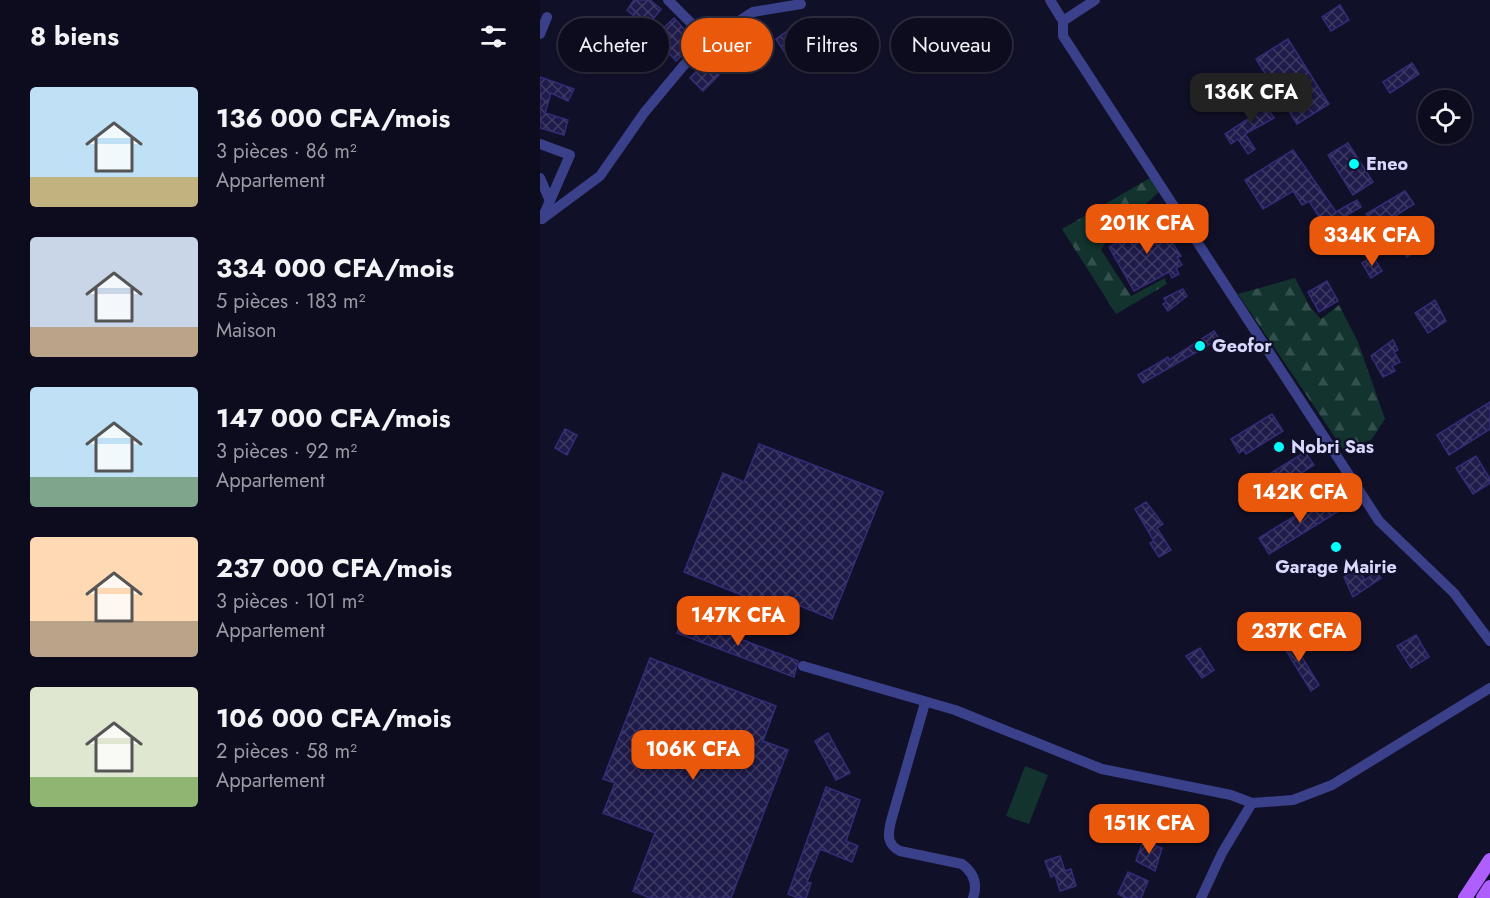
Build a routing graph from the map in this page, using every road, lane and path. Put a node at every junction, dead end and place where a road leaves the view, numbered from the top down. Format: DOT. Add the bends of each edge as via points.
graph roads {
  1 [pos="668,0"];
  2 [pos="1050,0"];
  3 [pos="1095,0"];
  4 [pos="801,4"];
  5 [pos="547,18"];
  6 [pos="686,18"];
  7 [pos="744,18"];
  8 [pos="1063,21"];
  9 [pos="540,31"];
  10 [pos="681,69"];
  11 [pos="540,144"];
  12 [pos="540,178"];
  13 [pos="550,201"];
  14 [pos="541,222"];
  15 [pos="1489,639"];
  16 [pos="803,666"];
  17 [pos="1490,687"];
  18 [pos="925,703"];
  19 [pos="1252,803"];
  20 [pos="1490,860"];
  21 [pos="1490,887"];
  22 [pos="973,898"];
  23 [pos="1201,898"];
  24 [pos="1465,898"];
  25 [pos="1484,898"];
  1 -- 6 [label="street"];
  2 -- 8 [label="street"];
  3 -- 8 [label="street"];
  4 -- 7 [label="street" via="753,12"];
  5 -- 9 [label="street"];
  8 -- 15 [label="street" via="1063,36 1378,521 1454,593"];
  10 -- 14 [label="street" via="600,176"];
  11 -- 13 [label="street" via="570,155"];
  12 -- 13 [label="street"];
  13 -- 14 [label="street"];
  16 -- 18 [label="street"];
  17 -- 19 [label="street" via="1332,785 1293,800"];
  18 -- 19 [label="street" via="1102,769 1231,795"];
  18 -- 22 [label="street" via="889,840 900,851 962,864 971,870 976,889"];
  19 -- 23 [label="street"];
  20 -- 24 [label="main road"];
  21 -- 25 [label="main road"];
}
